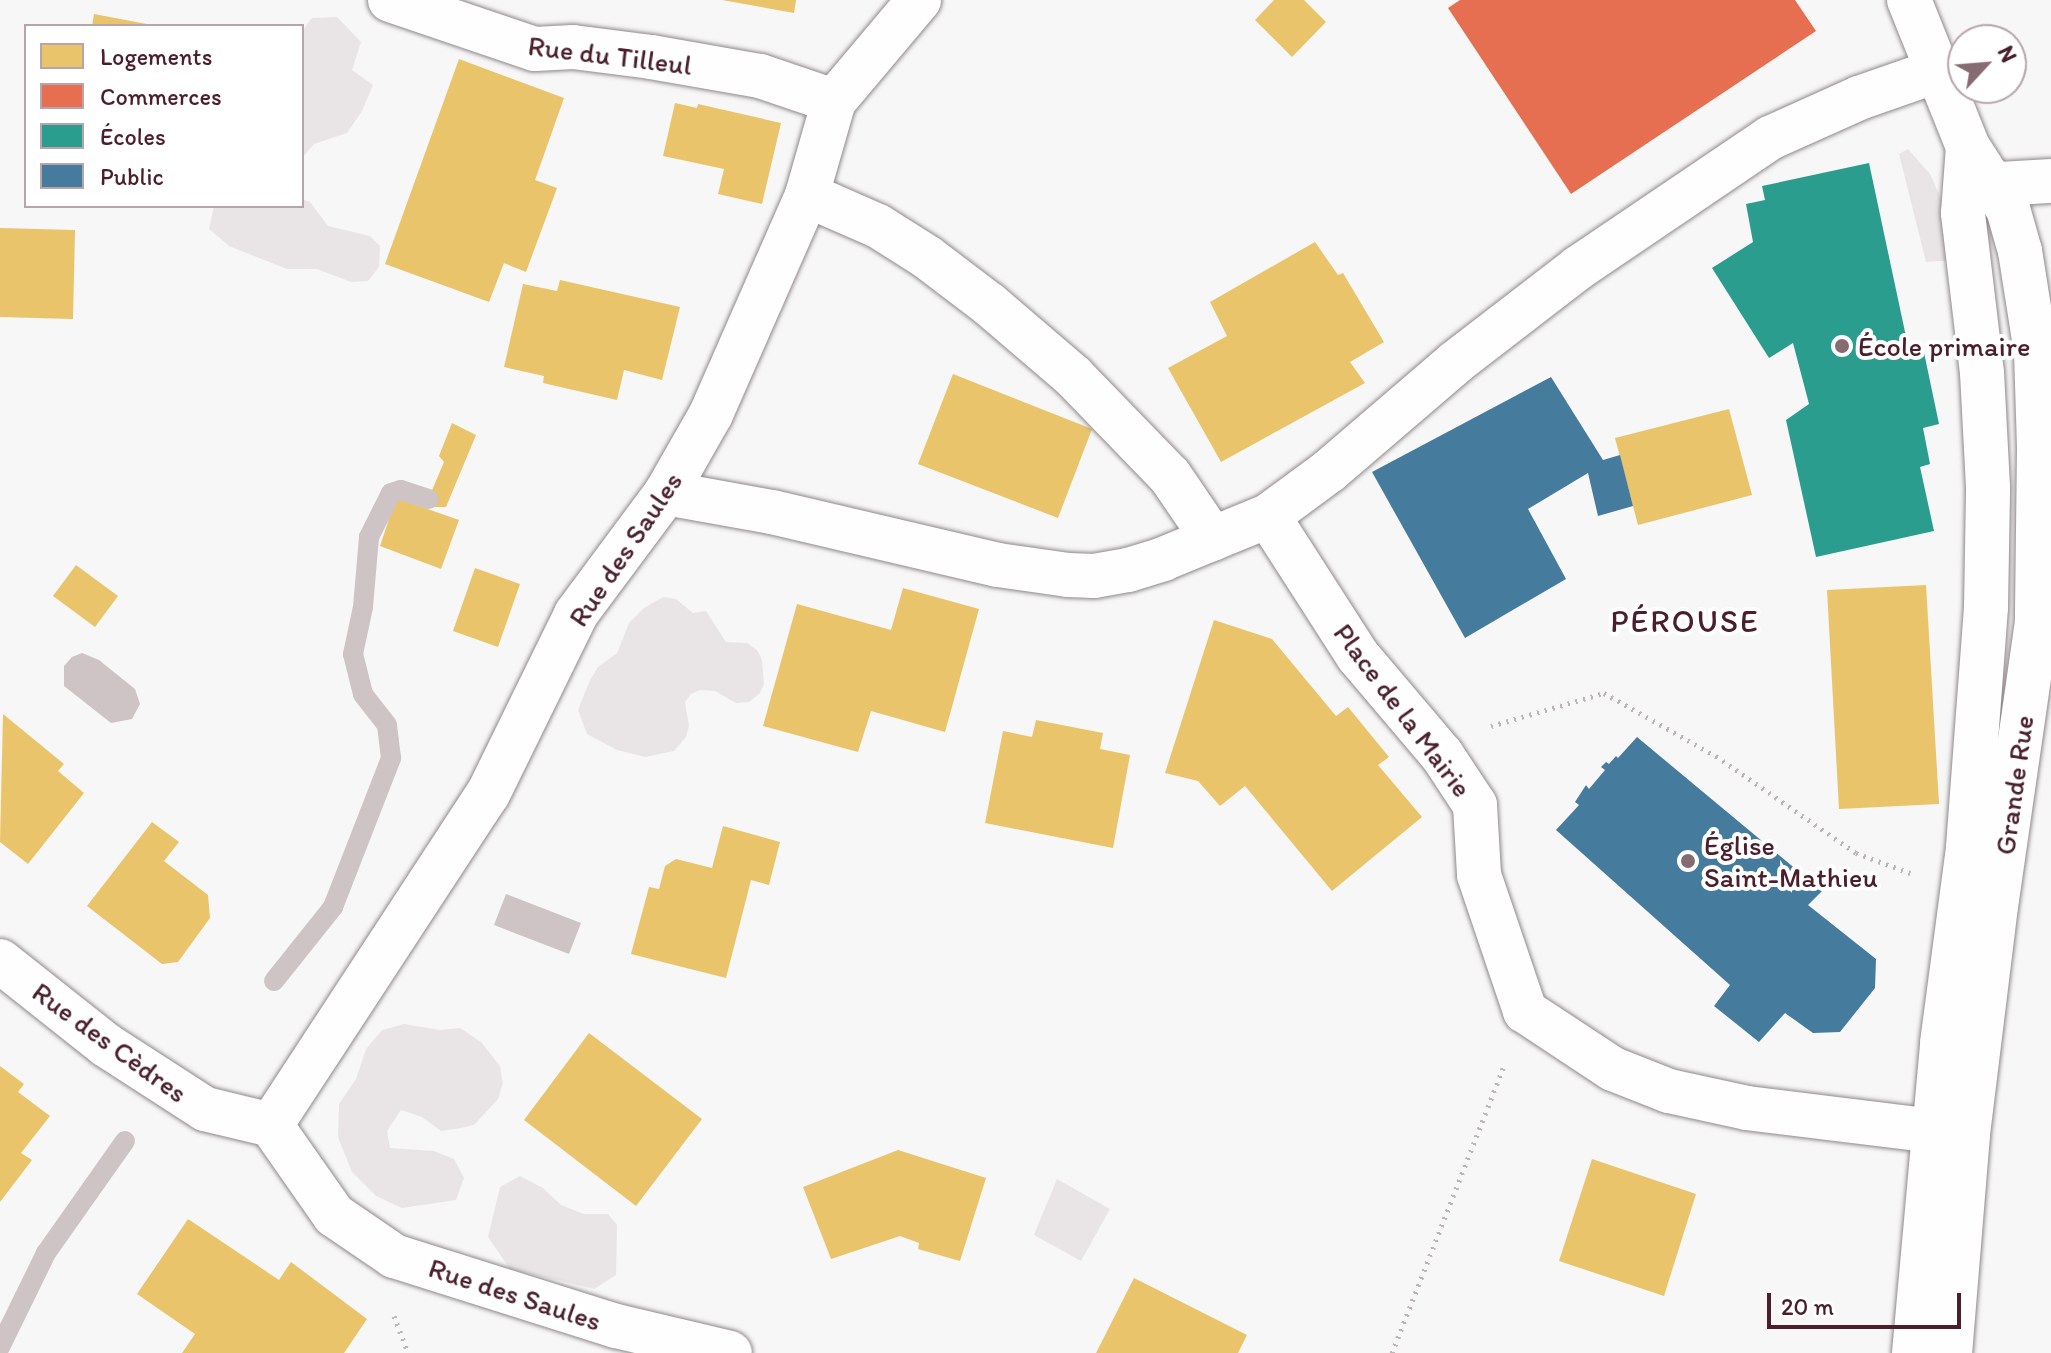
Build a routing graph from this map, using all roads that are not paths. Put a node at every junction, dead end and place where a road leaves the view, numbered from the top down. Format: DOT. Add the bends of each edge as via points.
graph roads {
  1 [pos="390,0"];
  2 [pos="919,0"];
  3 [pos="1909,0"];
  4 [pos="1939,70"];
  5 [pos="834,101"];
  6 [pos="1975,172"];
  7 [pos="2051,181"];
  8 [pos="807,195"];
  9 [pos="666,493"];
  10 [pos="1268,516"];
  11 [pos="1213,539"];
  12 [pos="0,961"];
  13 [pos="271,1125"];
  14 [pos="1933,1131"];
  15 [pos="730,1353"];
  16 [pos="1914,1353"];
  17 [pos="1950,1353"];
  1 -- 5 [label="street, Rue du Tilleul" via="535,49 573,47 651,57 760,76"];
  2 -- 5 [label="street, Rue des Saules"];
  3 -- 4 [label="street, Grande Rue"];
  4 -- 6 [label="street, Grande Rue"];
  4 -- 10 [label="street" via="1859,98 1757,146 1578,268"];
  5 -- 8 [label="street, Rue des Saules"];
  6 -- 7 [label="street"];
  6 -- 14 [label="street" via="1963,213 1982,373 1988,487 1986,607 1968,847"];
  6 -- 17 [label="street, Grande Rue" via="2008,209 2020,251 2036,352 2041,526 2037,622 1976,1072"];
  8 -- 9 [label="street, Rue des Saules" via="711,414"];
  8 -- 11 [label="street" via="878,226 989,304 1073,376 1170,476"];
  9 -- 11 [label="street" via="998,565 1068,575 1128,570"];
  9 -- 13 [label="street, Rue des Saules" via="576,614 488,794"];
  10 -- 11 [label="street"];
  10 -- 14 [label="street, Place de la Mairie" via="1358,656 1442,755 1475,805 1479,875 1525,1011 1613,1069 1669,1091 1747,1108"];
  12 -- 13 [label="street, Rue des Cèdres" via="106,1045 205,1109"];
  13 -- 15 [label="street, Rue des Saules" via="334,1215 394,1256 616,1326"];
  14 -- 16 [label="street"];
}
